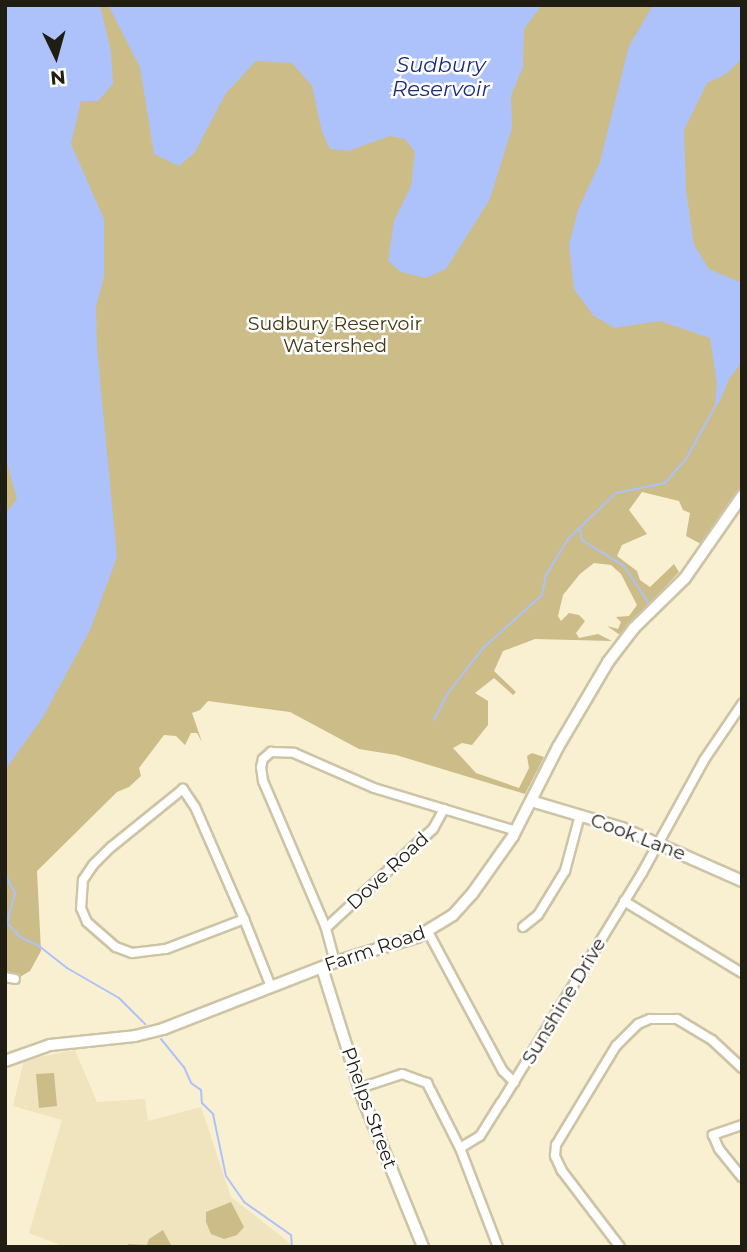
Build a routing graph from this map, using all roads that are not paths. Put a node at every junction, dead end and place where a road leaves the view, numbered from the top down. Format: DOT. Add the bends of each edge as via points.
graph roads {
  1 [pos="742,496"];
  2 [pos="742,704"];
  3 [pos="531,801"];
  4 [pos="444,809"];
  5 [pos="580,815"];
  6 [pos="516,831"];
  7 [pos="658,844"];
  8 [pos="742,881"];
  9 [pos="624,901"];
  10 [pos="244,919"];
  11 [pos="326,928"];
  12 [pos="523,928"];
  13 [pos="428,932"];
  14 [pos="335,962"];
  15 [pos="322,968"];
  16 [pos="742,973"];
  17 [pos="271,987"];
  18 [pos="5,1061"];
  19 [pos="742,1068"];
  20 [pos="514,1082"];
  21 [pos="360,1088"];
  22 [pos="742,1125"];
  23 [pos="460,1148"];
  24 [pos="742,1177"];
  25 [pos="422,1247"];
  26 [pos="498,1247"];
  27 [pos="620,1247"];
  1 -- 3 [label="street, Farm Road" via="685,578 634,628 608,662"];
  2 -- 7 [label="street, Sunshine Drive" via="698,770"];
  3 -- 5 [label="street, Cook Lane"];
  3 -- 6 [label="street, Farm Road"];
  4 -- 6 [label="street"];
  4 -- 11 [label="street, Dove Road" via="433,829"];
  4 -- 11 [label="street" via="351,780 294,754 271,752 263,759 263,781"];
  5 -- 7 [label="street, Cook Lane"];
  5 -- 12 [label="street" via="565,871 536,918"];
  6 -- 13 [label="street, Farm Road" via="463,905"];
  7 -- 8 [label="street, Cook Lane"];
  7 -- 9 [label="street, Sunshine Drive"];
  9 -- 16 [label="street"];
  9 -- 20 [label="street, Sunshine Drive"];
  10 -- 10 [label="street" via="166,949 132,953 116,947 87,922 81,908 83,880 111,847 183,789"];
  10 -- 17 [label="street"];
  11 -- 14 [label="street"];
  13 -- 14 [label="street, Farm Road"];
  13 -- 20 [label="street" via="503,1071"];
  14 -- 15 [label="street, Farm Road"];
  15 -- 17 [label="street, Farm Road"];
  15 -- 21 [label="street, Phelps Street"];
  17 -- 18 [label="street, Farm Road" via="149,1032 50,1045"];
  19 -- 27 [label="street" via="712,1040 677,1019 638,1024 616,1046 556,1145 555,1156"];
  20 -- 23 [label="street, Sunshine Drive" via="480,1136"];
  21 -- 23 [label="street" via="402,1074 427,1083"];
  21 -- 25 [label="street, Phelps Street"];
  22 -- 24 [label="street" via="713,1135"];
  23 -- 26 [label="street"];
}
